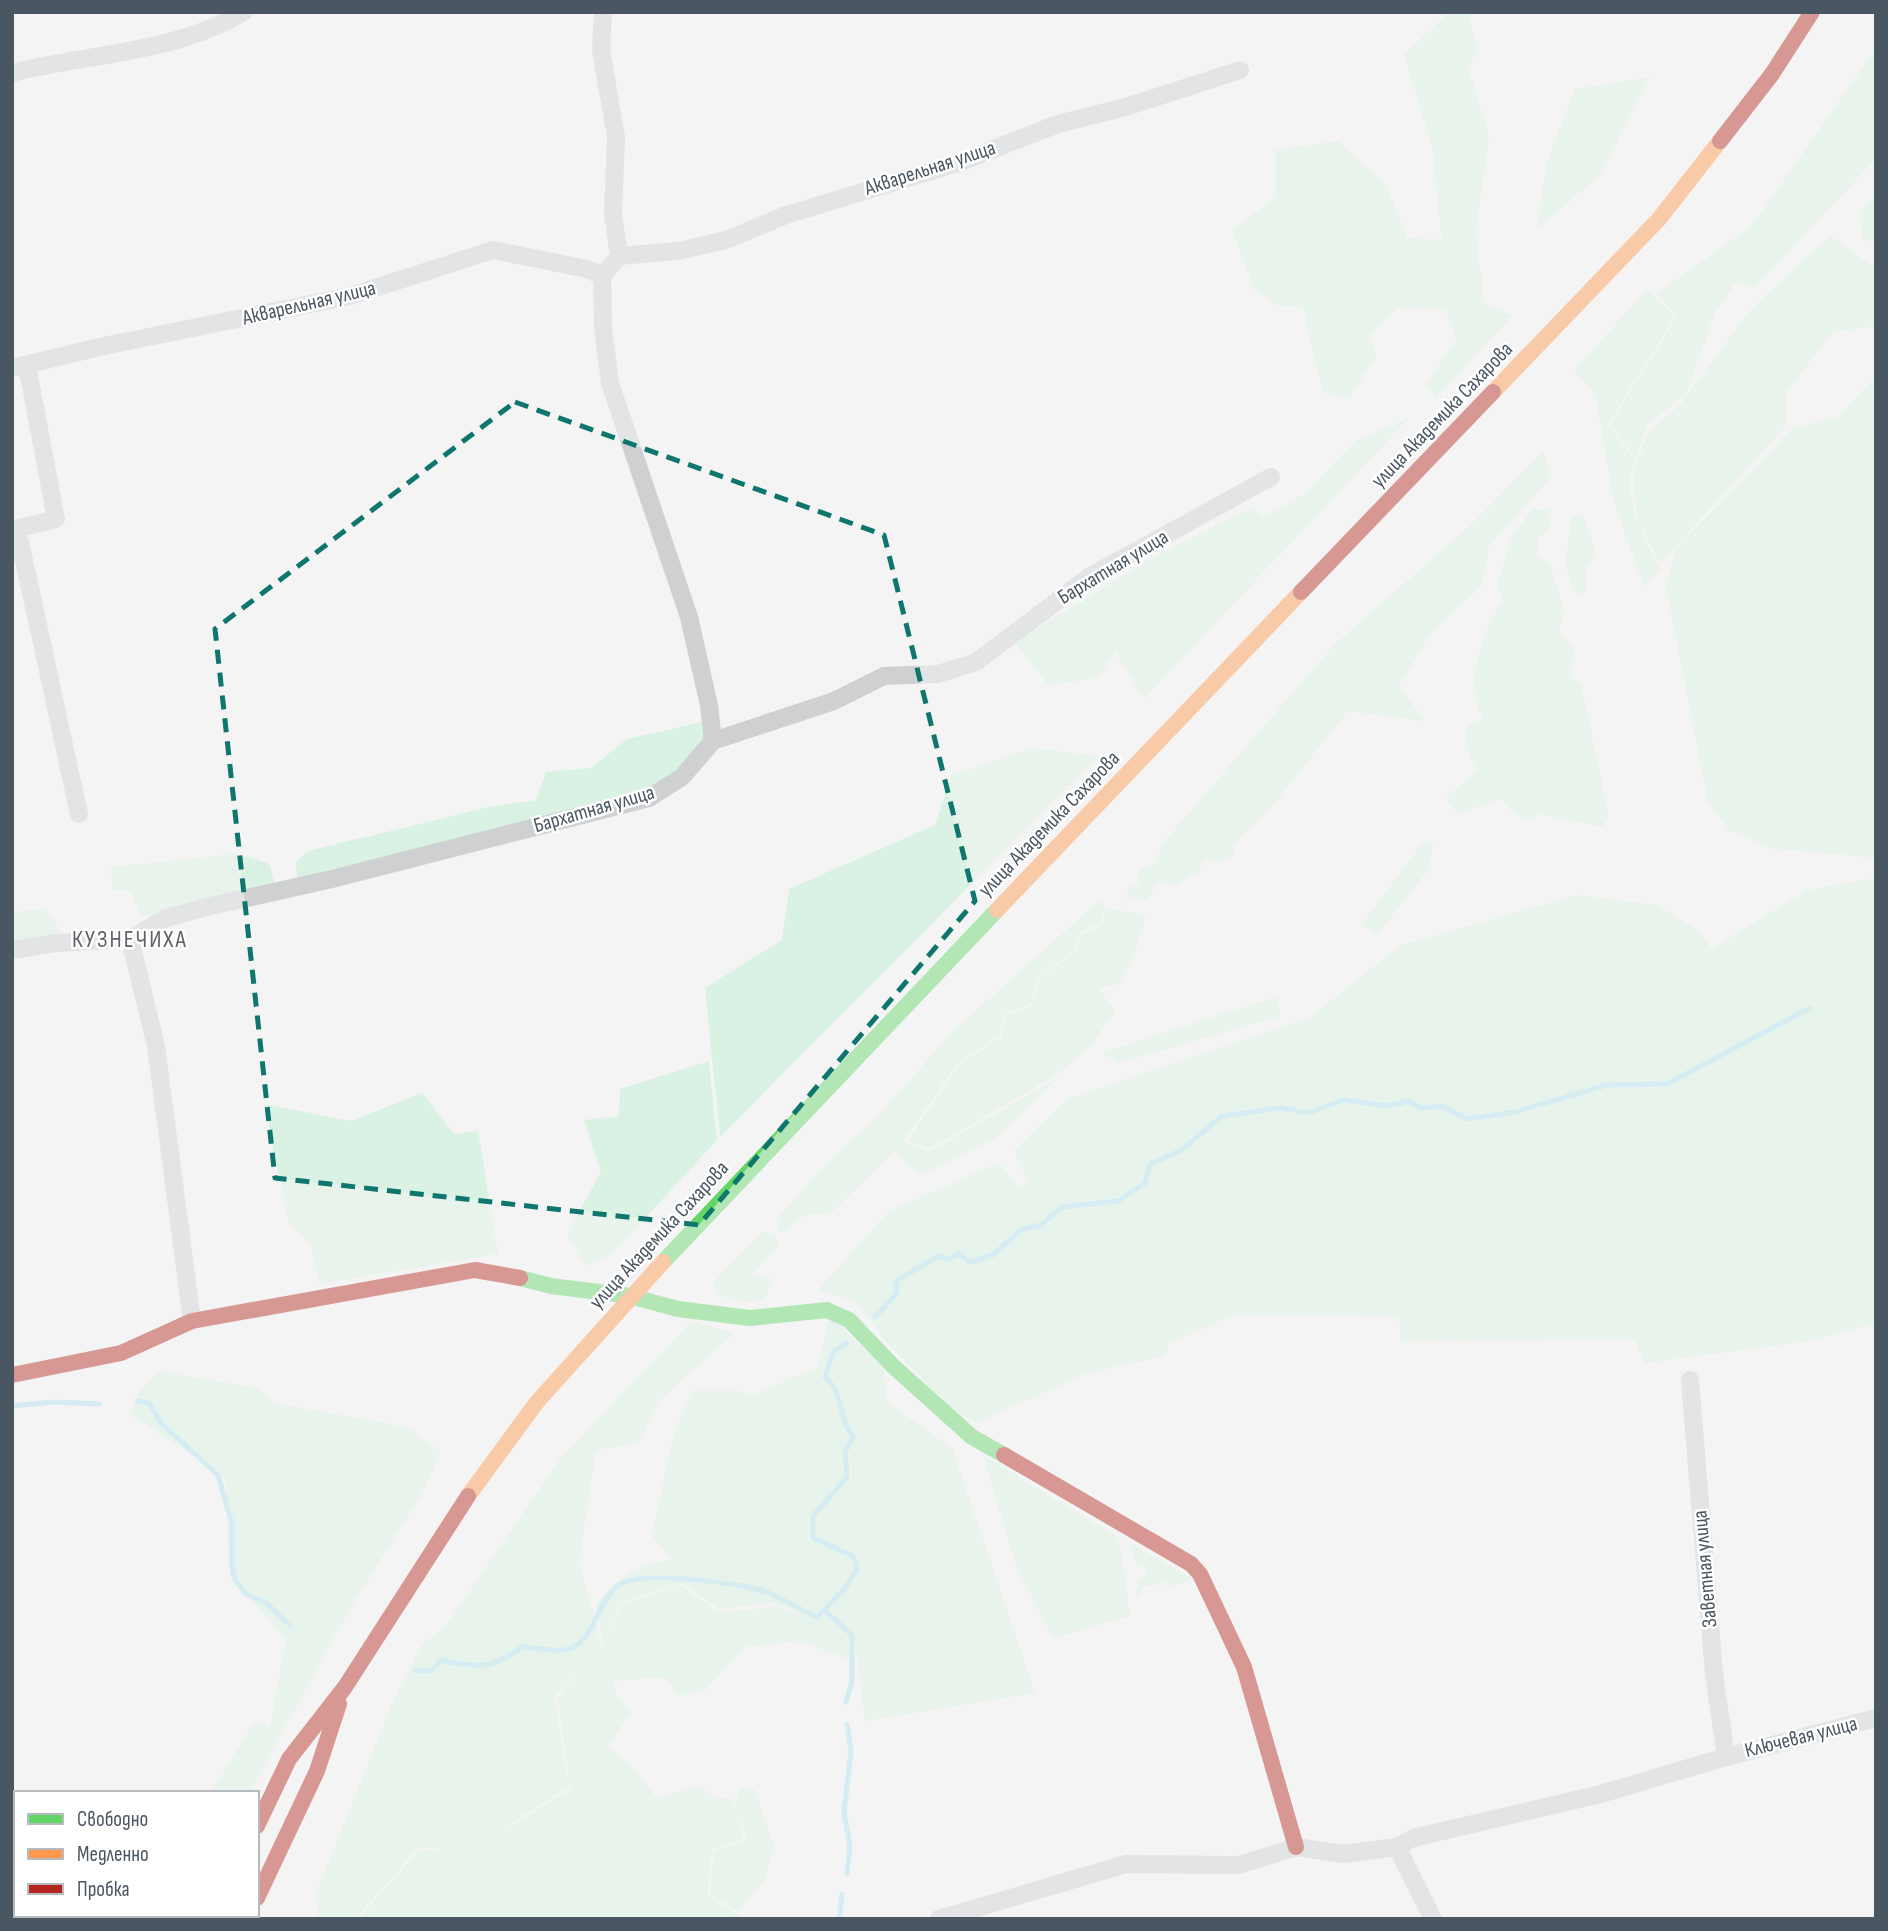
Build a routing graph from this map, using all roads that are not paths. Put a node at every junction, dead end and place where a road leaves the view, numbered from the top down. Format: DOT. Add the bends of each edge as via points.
graph roads {
  1 [pos="244,12"];
  2 [pos="603,12"];
  3 [pos="1812,12"];
  4 [pos="1240,70"];
  5 [pos="12,73"];
  6 [pos="619,256"];
  7 [pos="602,276"];
  8 [pos="20,366"];
  9 [pos="1271,477"];
  10 [pos="15,529"];
  11 [pos="713,741"];
  12 [pos="79,814"];
  13 [pos="130,939"];
  14 [pos="12,950"];
  15 [pos="630,1296"];
  16 [pos="192,1321"];
  17 [pos="12,1375"];
  18 [pos="1690,1380"];
  19 [pos="345,1687"];
  20 [pos="1876,1718"];
  21 [pos="1726,1756"];
  22 [pos="259,1822"];
  23 [pos="1296,1847"];
  24 [pos="1397,1847"];
  25 [pos="259,1894"];
  26 [pos="939,1919"];
  27 [pos="1433,1919"];
  1 -- 5 [label="street" via="223,25 159,47"];
  2 -- 6 [label="street" via="601,50 616,137 613,214"];
  3 -- 15 [label="main road, улица Академика Сахарова" via="1772,74 1659,219"];
  4 -- 6 [label="street, Акварельная улица" via="1058,124 961,162 811,206 726,240 678,251"];
  6 -- 7 [label="street"];
  7 -- 8 [label="street, Акварельная улица" via="493,250 350,296"];
  7 -- 11 [label="street" via="610,383 689,617"];
  8 -- 10 [label="street" via="56,519"];
  9 -- 11 [label="street, Бархатная улица" via="1089,577 976,662 938,674 884,676 834,701"];
  10 -- 12 [label="street"];
  11 -- 13 [label="street, Бархатная улица" via="682,778 649,798 332,880 211,906 166,919"];
  13 -- 14 [label="street, Бархатная улица"];
  13 -- 16 [label="street" via="156,1046"];
  15 -- 16 [label="main road" via="475,1270"];
  15 -- 19 [label="main road, улица Академика Сахарова" via="505,1445"];
  15 -- 23 [label="main road" via="678,1309 750,1318 827,1310 849,1320 972,1437 1191,1564 1201,1574 1227,1626 1257,1706"];
  16 -- 17 [label="main road" via="121,1353"];
  18 -- 21 [label="street, Заветная улица" via="1714,1674"];
  19 -- 22 [label="main road, улица Академика Сахарова" via="289,1759"];
  19 -- 25 [label="main road, улица Академика Сахарова" via="317,1771"];
  20 -- 21 [label="street, Ключевая улица"];
  21 -- 24 [label="street, Ключевая улица" via="1597,1795 1413,1838"];
  23 -- 24 [label="street, Ключевая улица" via="1343,1854"];
  23 -- 26 [label="street" via="1239,1865 1126,1864"];
  24 -- 27 [label="street"];
}
